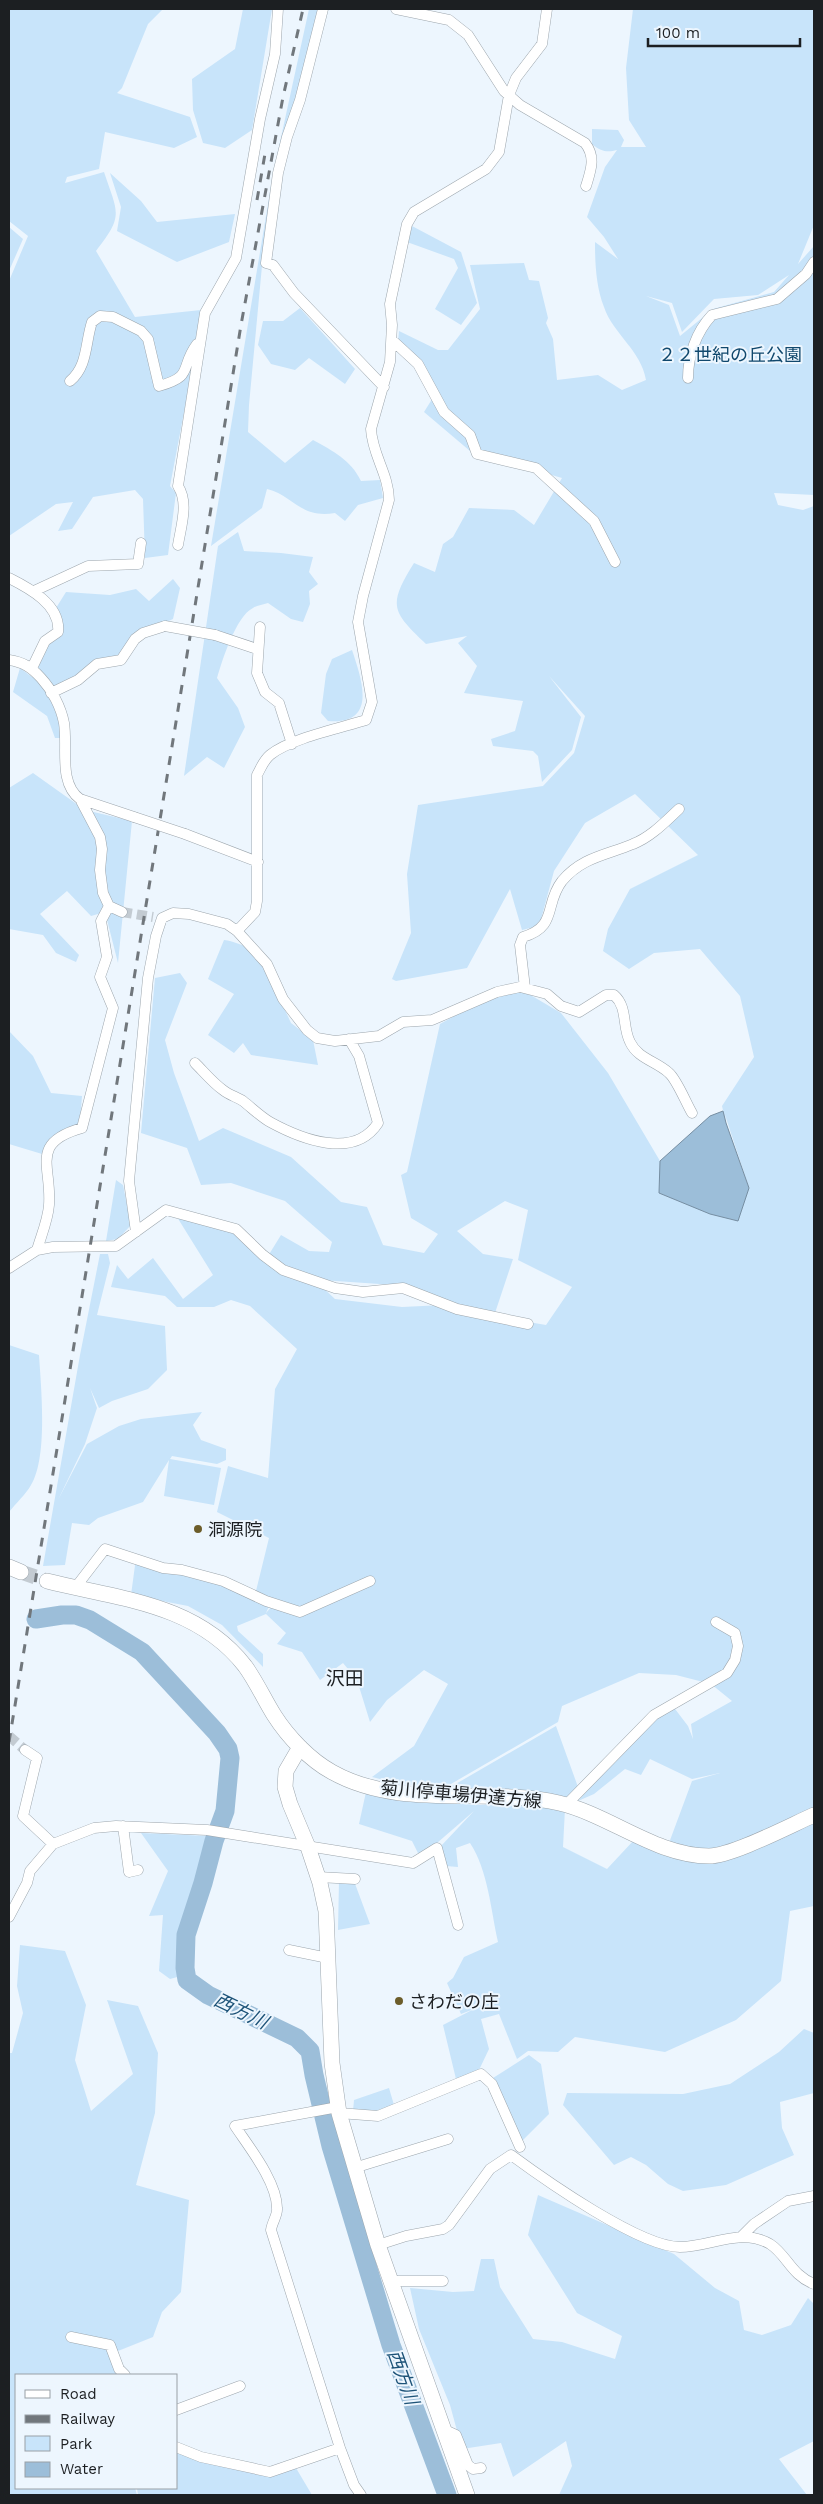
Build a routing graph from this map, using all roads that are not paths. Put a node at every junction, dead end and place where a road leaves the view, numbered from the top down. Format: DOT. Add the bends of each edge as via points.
graph roads {
  1 [pos="278,9"];
  2 [pos="323,9"];
  3 [pos="396,9"];
  4 [pos="547,9"];
  5 [pos="407,10"];
  6 [pos="509,95"];
  7 [pos="586,186"];
  8 [pos="814,262"];
  9 [pos="201,340"];
  10 [pos="392,340"];
  11 [pos="688,378"];
  12 [pos="70,381"];
  13 [pos="384,387"];
  14 [pos="140,543"];
  15 [pos="178,545"];
  16 [pos="615,562"];
  17 [pos="9,578"];
  18 [pos="34,591"];
  19 [pos="260,628"];
  20 [pos="257,649"];
  21 [pos="9,660"];
  22 [pos="32,668"];
  23 [pos="51,693"];
  24 [pos="292,744"];
  25 [pos="80,799"];
  26 [pos="679,809"];
  27 [pos="258,862"];
  28 [pos="109,906"];
  29 [pos="122,912"];
  30 [pos="237,931"];
  31 [pos="526,988"];
  32 [pos="349,1039"];
  33 [pos="195,1064"];
  34 [pos="692,1113"];
  35 [pos="136,1232"];
  36 [pos="37,1250"];
  37 [pos="9,1268"];
  38 [pos="528,1324"];
  39 [pos="47,1581"];
  40 [pos="370,1581"];
  41 [pos="75,1588"];
  42 [pos="716,1622"];
  43 [pos="300,1747"];
  44 [pos="25,1750"];
  45 [pos="566,1805"];
  46 [pos="814,1815"];
  47 [pos="123,1826"];
  48 [pos="53,1844"];
  49 [pos="308,1847"];
  50 [pos="138,1870"];
  51 [pos="318,1877"];
  52 [pos="355,1879"];
  53 [pos="9,1917"];
  54 [pos="458,1925"];
  55 [pos="289,1950"];
  56 [pos="328,1958"];
  57 [pos="339,2110"];
  58 [pos="448,2139"];
  59 [pos="520,2147"];
  60 [pos="354,2168"];
  61 [pos="814,2196"];
  62 [pos="742,2236"];
  63 [pos="378,2245"];
  64 [pos="390,2281"];
  65 [pos="443,2281"];
  66 [pos="814,2284"];
  67 [pos="71,2337"];
  68 [pos="124,2374"];
  69 [pos="240,2386"];
  70 [pos="178,2409"];
  71 [pos="443,2429"];
  72 [pos="178,2448"];
  73 [pos="340,2448"];
  74 [pos="481,2468"];
  75 [pos="361,2495"];
  76 [pos="467,2495"];
  1 -- 9 [label="street" via="275,54 260,119 236,258 205,313"];
  2 -- 13 [label="street" via="278,173 266,263 273,265 294,293"];
  3 -- 5 [label="street"];
  4 -- 6 [label="street" via="542,44 516,78"];
  5 -- 6 [label="street" via="449,20 468,35 502,90"];
  6 -- 7 [label="street" via="520,105 585,143 592,151 592,167"];
  6 -- 10 [label="street" via="499,152 486,170 414,212 407,224 390,304"];
  8 -- 11 [label="street" via="806,274 778,299 712,315 704,323 688,359"];
  9 -- 12 [label="street" via="192,350 183,376 176,382 159,386 148,339 141,331 113,317 100,316 92,322 79,373"];
  9 -- 15 [label="street" via="178,486 184,494 184,506"];
  10 -- 13 [label="street"];
  10 -- 16 [label="street" via="418,364 444,412 470,435 477,454 536,468 594,521"];
  13 -- 24 [label="street" via="371,429 371,440 389,486 389,500 358,622 372,702 366,720"];
  14 -- 18 [label="street" via="138,564 88,566"];
  17 -- 18 [label="street"];
  18 -- 22 [label="street" via="59,623 58,632 45,641"];
  19 -- 20 [label="street"];
  20 -- 23 [label="street, bridge" via="215,635 164,626 135,639 121,660 98,664 78,680"];
  20 -- 24 [label="street" via="257,673 266,692 279,703"];
  21 -- 22 [label="street"];
  22 -- 23 [label="street"];
  23 -- 25 [label="street" via="64,723 70,790"];
  24 -- 27 [label="street" via="263,762 258,775"];
  25 -- 27 [label="street, bridge"];
  25 -- 28 [label="street" via="100,837 100,870 103,893"];
  26 -- 31 [label="street" via="634,844 604,852 561,882 545,924 537,933 523,937 520,944"];
  27 -- 30 [label="street" via="255,912"];
  28 -- 29 [label="street"];
  28 -- 36 [label="street" via="101,921 106,957 100,977 113,1008 82,1128 64,1133 54,1142 45,1158 49,1205"];
  30 -- 32 [label="street" via="267,964 283,999 307,1030 317,1038"];
  30 -- 35 [label="street" via="227,924 189,914 173,913 158,917 148,978 129,1181"];
  31 -- 32 [label="street" via="520,986 497,992 432,1020 404,1022 378,1036"];
  31 -- 34 [label="street" via="547,994 561,1006 579,1012 606,995 614,995 623,1008 630,1043 650,1062 670,1073"];
  32 -- 33 [label="street" via="359,1056 378,1123 372,1132 346,1144 325,1143 269,1122 223,1090"];
  35 -- 36 [label="street" via="116,1246"];
  35 -- 38 [label="street" via="166,1210 236,1229 283,1270 336,1288 363,1292 403,1288 457,1310"];
  36 -- 37 [label="street"];
  39 -- 41 [label="main road, 菊川停車場伊達方線"];
  40 -- 41 [label="street" via="300,1612 223,1581 163,1568 106,1549"];
  41 -- 43 [label="main road, 菊川停車場伊達方線" via="164,1608 191,1620 219,1640 245,1666 275,1717"];
  42 -- 45 [label="street" via="735,1633 738,1646 735,1660 727,1673 654,1715"];
  43 -- 45 [label="main road, 菊川停車場伊達方線" via="332,1772 391,1792 530,1799"];
  43 -- 49 [label="main road" via="286,1771 285,1787"];
  44 -- 48 [label="street" via="37,1758 23,1816"];
  45 -- 46 [label="main road, 菊川停車場伊達方線" via="664,1847 692,1855 712,1856"];
  47 -- 48 [label="street" via="94,1828"];
  47 -- 49 [label="street" via="207,1830"];
  47 -- 50 [label="street" via="130,1872"];
  48 -- 53 [label="street" via="30,1871"];
  49 -- 51 [label="main road"];
  49 -- 54 [label="street" via="413,1863 437,1848"];
  51 -- 52 [label="street"];
  51 -- 56 [label="main road" via="326,1911"];
  55 -- 56 [label="street"];
  56 -- 57 [label="main road" via="332,2063"];
  57 -- 59 [label="street" via="378,2116 481,2074 492,2084"];
  57 -- 60 [label="main road"];
  57 -- 73 [label="street" via="235,2126 268,2177 276,2199 278,2210 271,2230"];
  58 -- 60 [label="street"];
  60 -- 63 [label="main road"];
  61 -- 62 [label="street" via="788,2201"];
  62 -- 63 [label="street" via="680,2247 653,2241 553,2186 511,2154 490,2169 449,2225"];
  62 -- 66 [label="street" via="770,2244 802,2280"];
  63 -- 64 [label="main road"];
  64 -- 65 [label="street"];
  64 -- 71 [label="main road"];
  67 -- 68 [label="street" via="110,2345"];
  69 -- 70 [label="street"];
  71 -- 74 [label="street" via="456,2435 468,2465 473,2469"];
  71 -- 76 [label="main road"];
  72 -- 73 [label="street" via="201,2458 270,2472"];
  73 -- 75 [label="street"];
}
